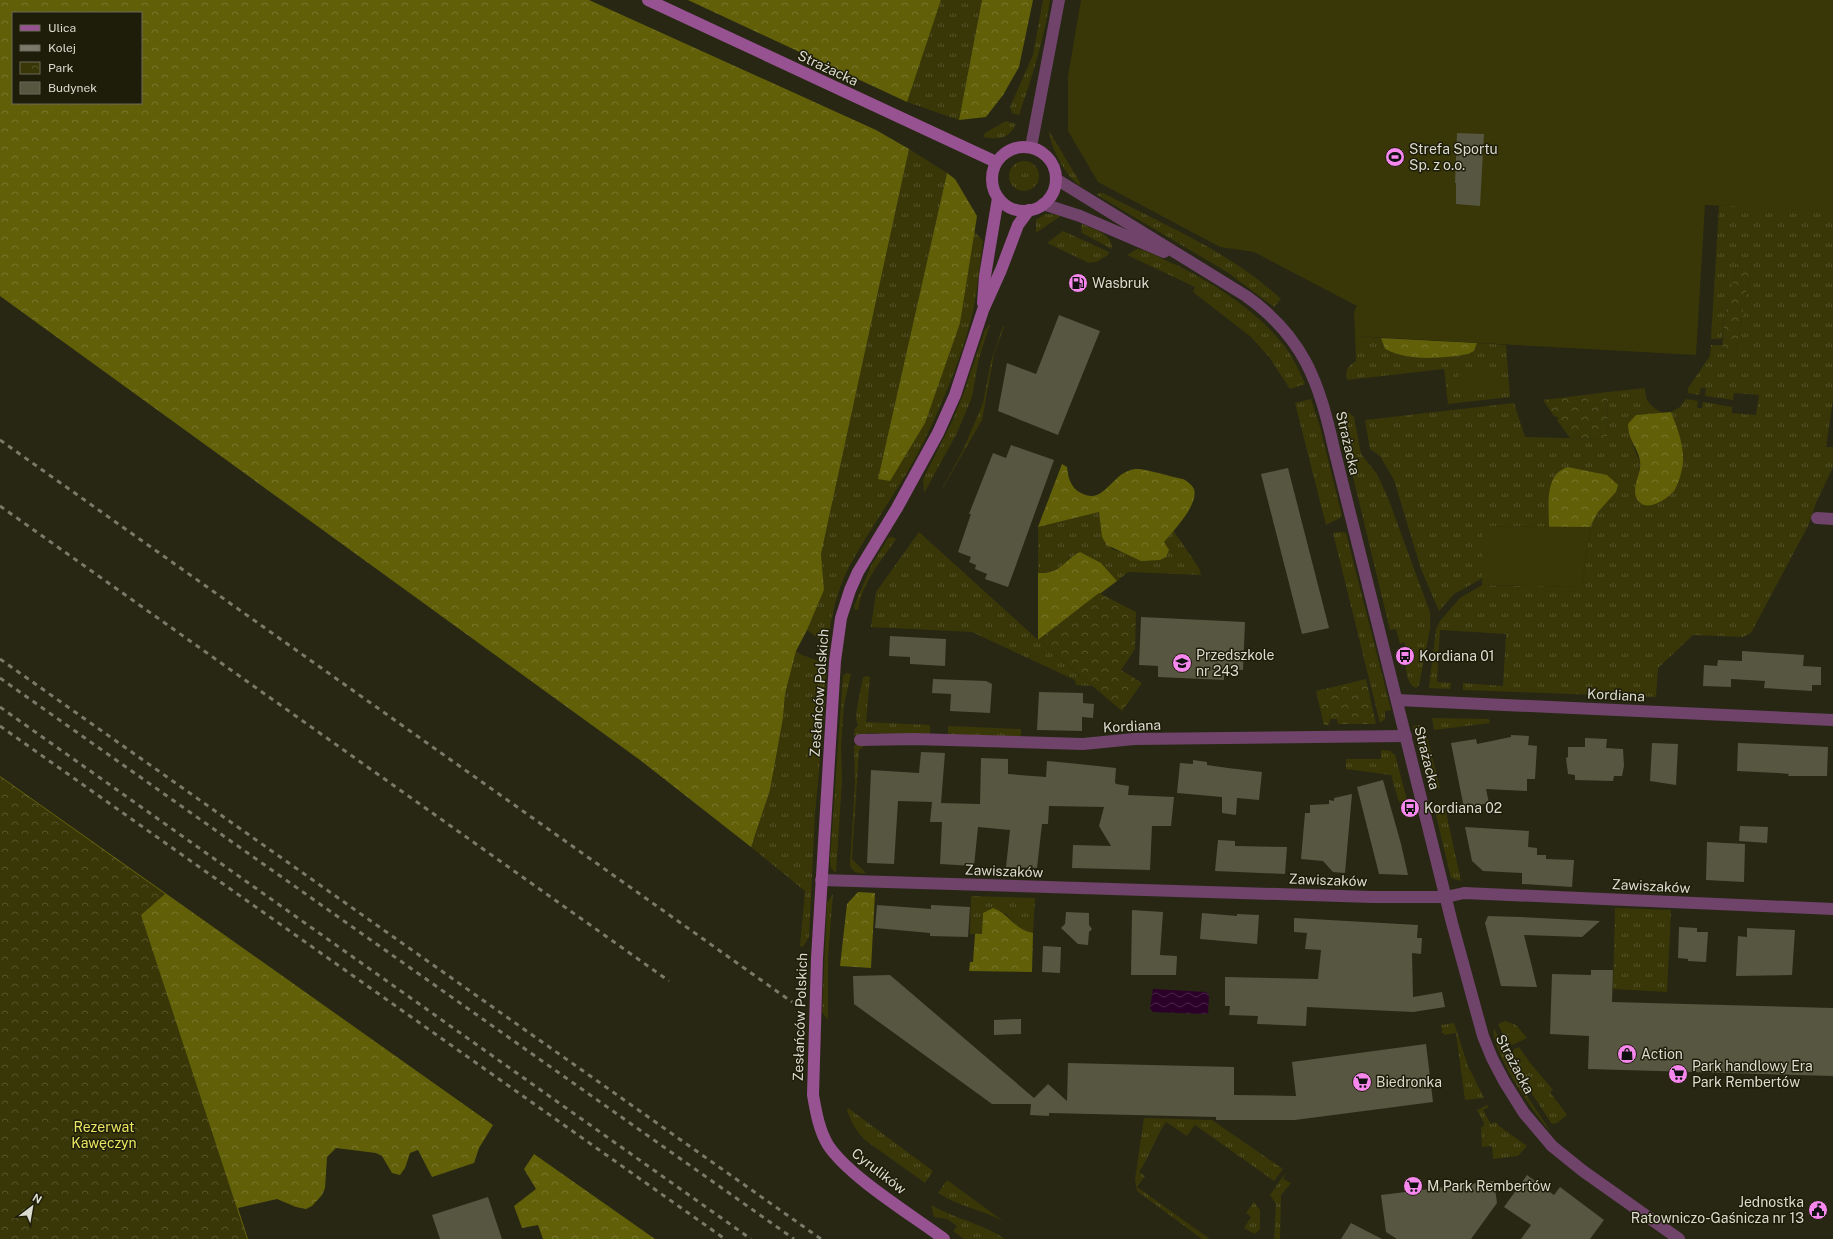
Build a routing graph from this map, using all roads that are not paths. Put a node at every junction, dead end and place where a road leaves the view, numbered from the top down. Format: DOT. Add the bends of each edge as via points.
graph roads {
  1 [pos="648,0"];
  2 [pos="1059,0"];
  3 [pos="1031,147"];
  4 [pos="996,162"];
  5 [pos="1056,179"];
  6 [pos="998,198"];
  7 [pos="1043,204"];
  8 [pos="1029,210"];
  9 [pos="1209,272"];
  10 [pos="983,310"];
  11 [pos="1817,518"];
  12 [pos="1833,519"];
  13 [pos="1397,700"];
  14 [pos="1833,720"];
  15 [pos="1406,736"];
  16 [pos="860,740"];
  17 [pos="821,880"];
  18 [pos="1446,897"];
  19 [pos="1833,909"];
  20 [pos="816,1110"];
  21 [pos="944,1239"];
  22 [pos="1679,1239"];
  1 -- 4 [label="main road, Strażacka"];
  2 -- 3 [label="street"];
  3 -- 4 [label="main road" via="1012,149"];
  3 -- 5 [label="main road" via="1050,160"];
  4 -- 6 [label="main road" via="992,184"];
  5 -- 7 [label="main road" via="1052,193"];
  5 -- 9 [label="street, Strażacka"];
  6 -- 8 [label="main road" via="1009,207"];
  6 -- 10 [label="main road, Zesłańców Polskich" via="985,276"];
  7 -- 8 [label="main road"];
  7 -- 9 [label="street, Strażacka" via="1080,216"];
  8 -- 10 [label="main road, Zesłańców Polskich" via="1018,225"];
  9 -- 13 [label="street, Strażacka" via="1262,307 1283,328 1302,353 1313,374 1324,405"];
  10 -- 17 [label="main road, Zesłańców Polskich" via="938,433 903,498 858,572 841,618 835,660"];
  11 -- 12 [label="street"];
  13 -- 14 [label="street, Kordiana"];
  13 -- 15 [label="street, Strażacka"];
  15 -- 16 [label="street, Kordiana" via="1134,739 1083,744"];
  15 -- 18 [label="street, Strażacka"];
  17 -- 18 [label="street, Zawiszaków" via="1364,897"];
  17 -- 20 [label="main road, Zesłańców Polskich" via="814,1045 813,1095"];
  18 -- 19 [label="street, Zawiszaków" via="1464,893"];
  18 -- 22 [label="street, Strażacka" via="1483,1036 1504,1082 1524,1113 1552,1146"];
  20 -- 21 [label="main road, Cyrulików" via="825,1139 838,1157"];
}
